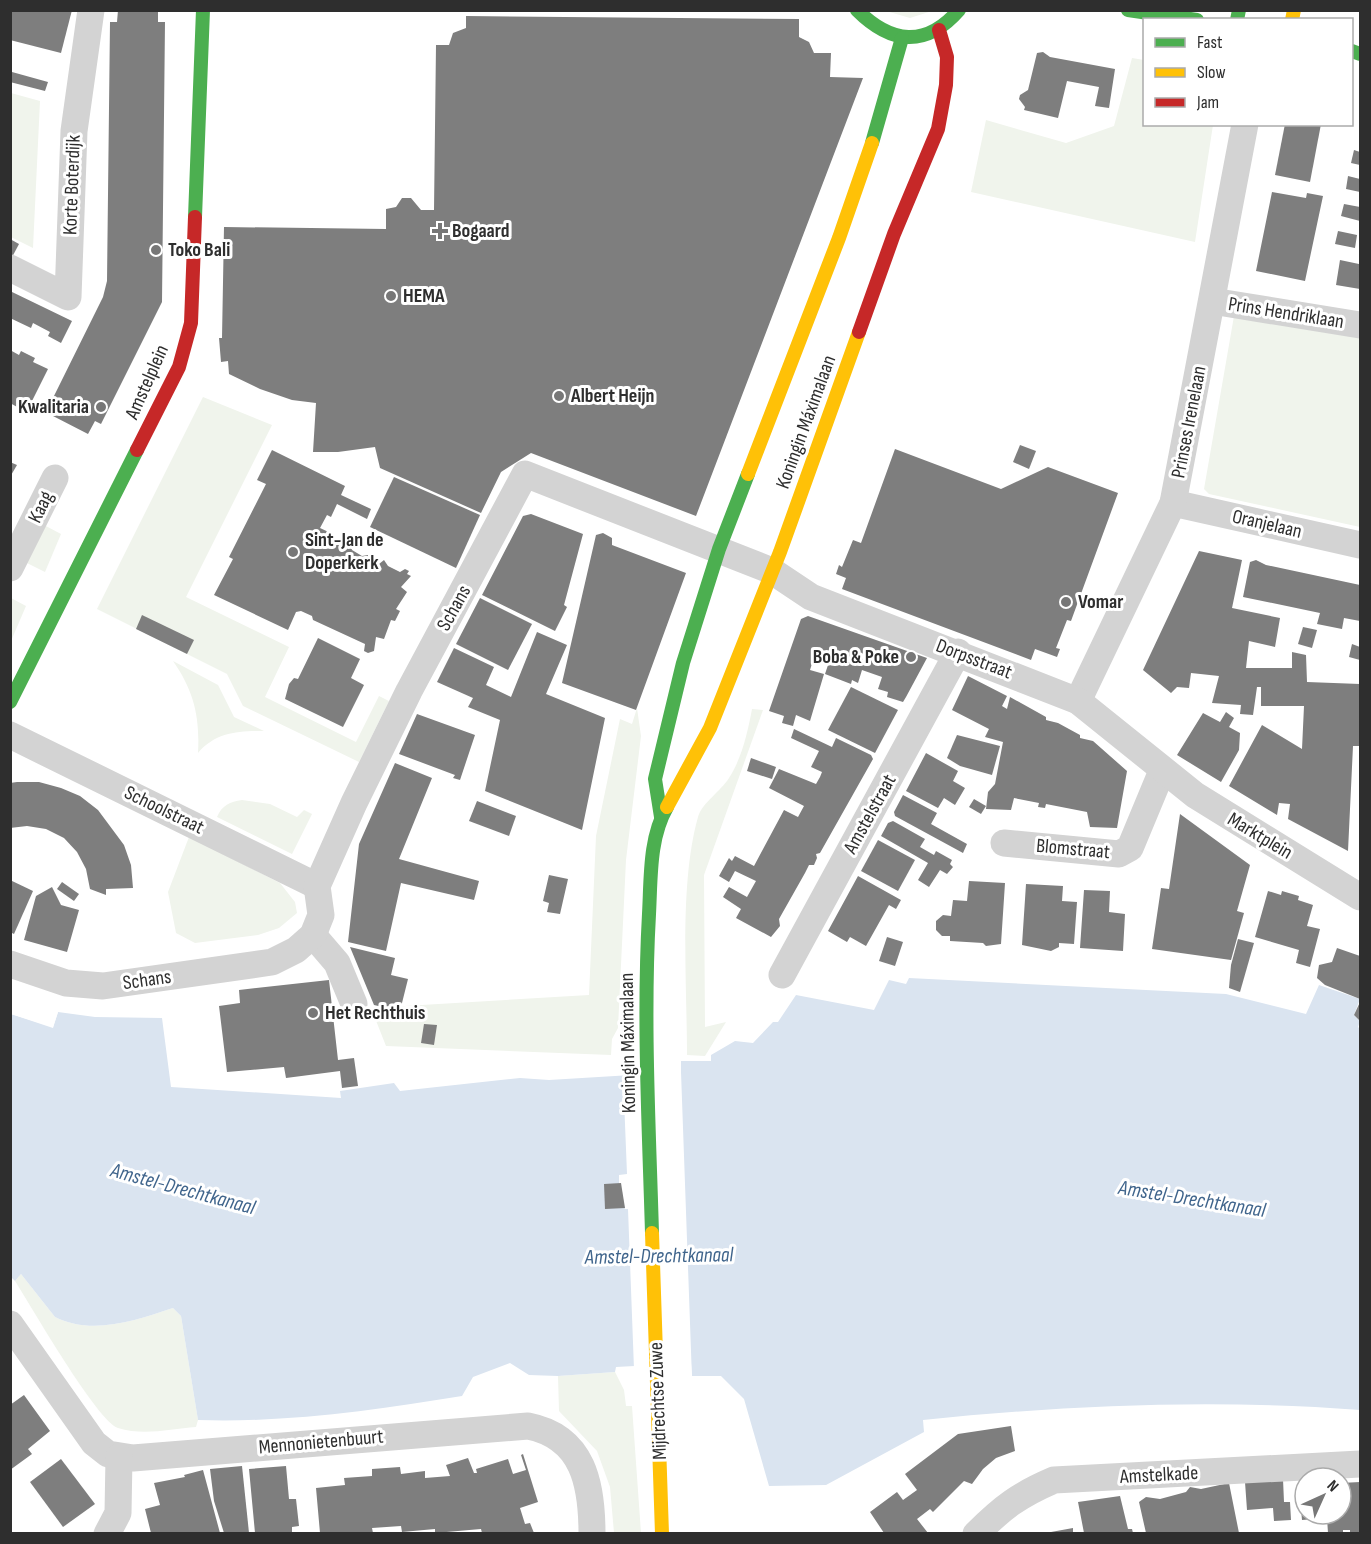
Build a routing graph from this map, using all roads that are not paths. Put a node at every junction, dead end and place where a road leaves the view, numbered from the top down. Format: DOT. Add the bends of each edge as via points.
graph roads {
  1 [pos="92,10"];
  2 [pos="203,10"];
  3 [pos="857,10"];
  4 [pos="959,10"];
  5 [pos="1128,10"];
  6 [pos="1183,18"];
  7 [pos="939,30"];
  8 [pos="902,38"];
  9 [pos="1245,126"];
  10 [pos="10,268"];
  11 [pos="1212,302"];
  12 [pos="1360,325"];
  13 [pos="55,478"];
  14 [pos="1173,503"];
  15 [pos="1360,545"];
  16 [pos="719,549"];
  17 [pos="10,568"];
  18 [pos="772,571"];
  19 [pos="958,652"];
  20 [pos="1078,701"];
  21 [pos="10,702"];
  22 [pos="10,735"];
  23 [pos="1162,771"];
  24 [pos="661,817"];
  25 [pos="1004,843"];
  26 [pos="317,886"];
  27 [pos="1360,897"];
  28 [pos="313,935"];
  29 [pos="10,964"];
  30 [pos="782,975"];
  31 [pos="354,1004"];
  32 [pos="654,1269"];
  33 [pos="10,1324"];
  34 [pos="119,1457"];
  35 [pos="1360,1464"];
  36 [pos="1002,1523"];
  37 [pos="107,1533"];
  38 [pos="592,1533"];
  39 [pos="662,1533"];
  40 [pos="976,1533"];
  1 -- 10 [label="street, Korte Boterdijk" via="74,131 68,297"];
  2 -- 21 [label="street, Amstelplein" via="191,323 178,367"];
  3 -- 8 [label="street" via="872,27"];
  4 -- 7 [label="street"];
  5 -- 6 [label="street"];
  7 -- 8 [label="street"];
  7 -- 18 [label="street, Koningin Máximalaan" via="947,57 938,129 894,234"];
  8 -- 16 [label="street, Koningin Máximalaan" via="882,115 839,238"];
  9 -- 11 [label="street, Prinses Irenelaan"];
  11 -- 12 [label="street, Prins Hendriklaan"];
  11 -- 14 [label="street, Prinses Irenelaan"];
  13 -- 17 [label="street, Kaag"];
  14 -- 15 [label="street, Oranjelaan"];
  14 -- 20 [label="street, Prinses Irenelaan"];
  16 -- 18 [label="street, Schans"];
  16 -- 24 [label="street, Koningin Máximalaan" via="683,663 655,779"];
  16 -- 26 [label="street, Schans" via="521,468"];
  18 -- 19 [label="street, Dorpsstraat" via="811,597"];
  18 -- 24 [label="street, Koningin Máximalaan" via="710,728"];
  19 -- 20 [label="street, Dorpsstraat"];
  19 -- 30 [label="street, Amstelstraat"];
  20 -- 23 [label="street, Dorpsstraat"];
  22 -- 26 [label="street, Schoolstraat"];
  23 -- 25 [label="street, Blomstraat" via="1130,848 1119,854"];
  23 -- 27 [label="street, Marktplein" via="1220,813"];
  24 -- 32 [label="street, Koningin Máximalaan" via="652,857 646,966"];
  26 -- 28 [label="street" via="321,915"];
  28 -- 29 [label="street, Schans" via="297,950 272,962 103,986 66,983"];
  28 -- 31 [label="street" via="337,963"];
  32 -- 39 [label="street, Mijdrechtse Zuwe"];
  33 -- 34 [label="street" via="94,1443 105,1453"];
  34 -- 37 [label="street" via="118,1513"];
  34 -- 38 [label="street, Mennonietenbuurt" via="523,1425 549,1432 570,1448 592,1497"];
  35 -- 36 [label="street, Amstelkade" via="1054,1480 1023,1493"];
  36 -- 40 [label="street, Amstelkade"];
}
